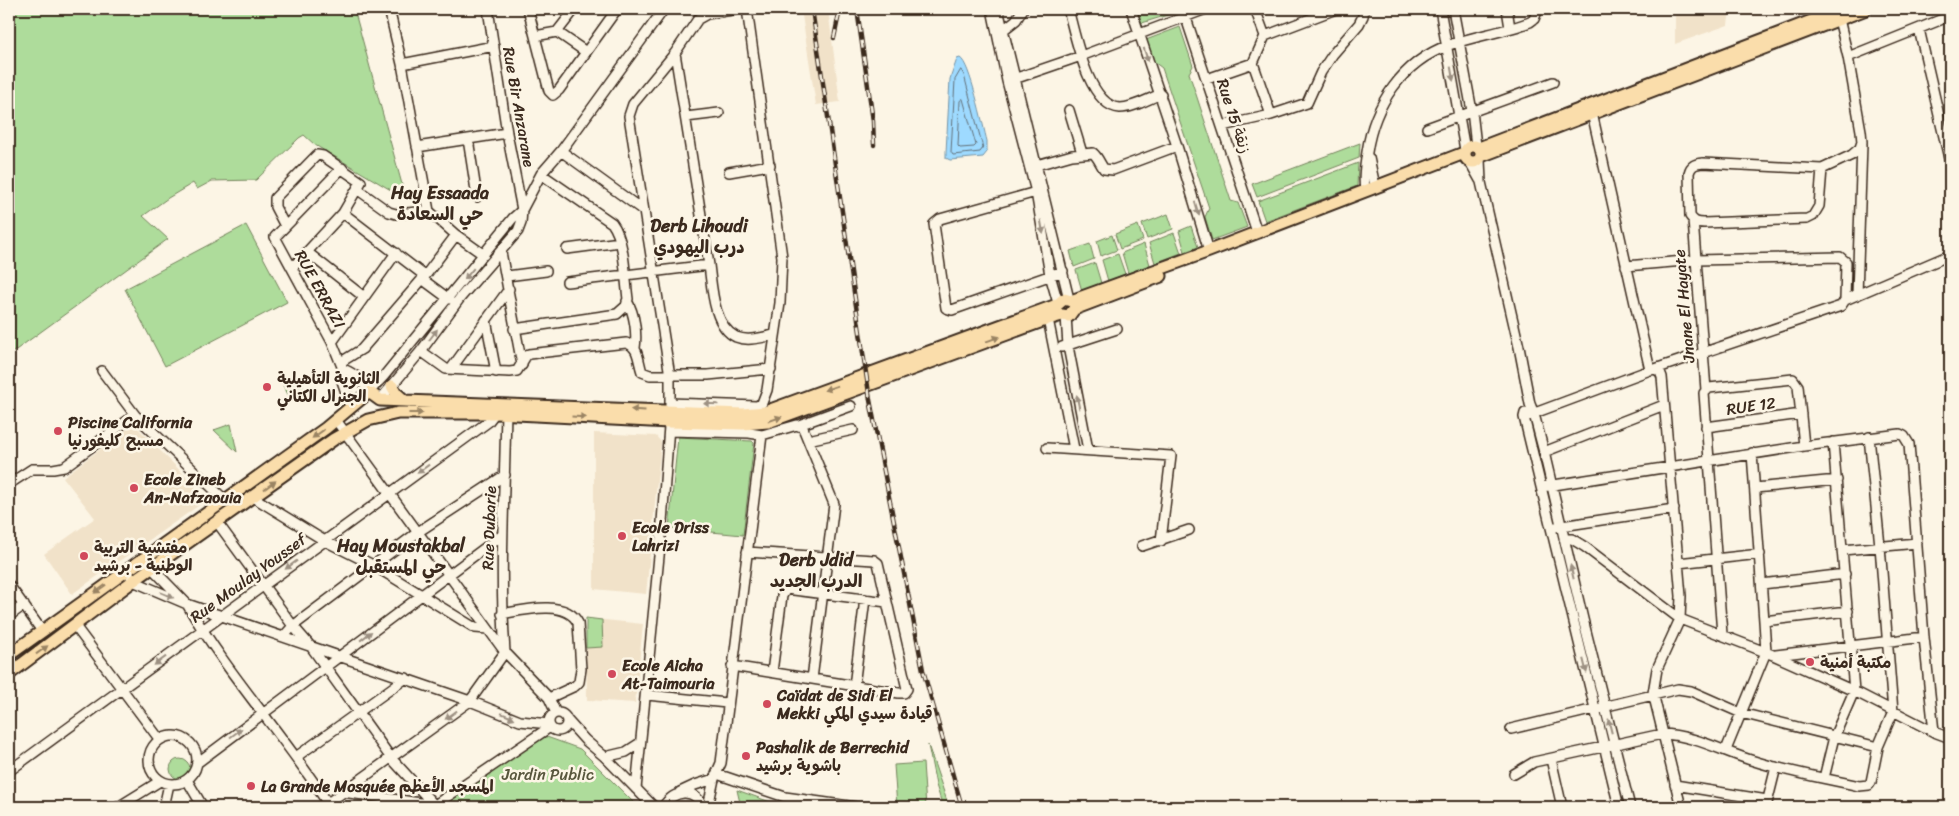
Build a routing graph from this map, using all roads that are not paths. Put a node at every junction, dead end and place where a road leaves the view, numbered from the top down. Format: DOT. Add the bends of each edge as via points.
graph roads {
  1 [pos="389,9"];
  2 [pos="488,9"];
  3 [pos="528,9"];
  4 [pos="574,9"];
  5 [pos="617,9"];
  6 [pos="664,9"];
  7 [pos="738,9"];
  8 [pos="747,9"];
  9 [pos="992,9"];
  10 [pos="998,9"];
  11 [pos="1023,9"];
  12 [pos="1068,9"];
  13 [pos="1131,9"];
  14 [pos="1206,9"];
  15 [pos="1254,9"];
  16 [pos="1336,9"];
  17 [pos="1364,9"];
  18 [pos="1440,9"];
  19 [pos="1453,9"];
  20 [pos="1507,9"];
  21 [pos="1538,9"];
  22 [pos="1866,9"];
  23 [pos="1184,12"];
  24 [pos="1841,14"];
  25 [pos="1950,16"];
  26 [pos="1510,28"];
  27 [pos="1918,29"];
  28 [pos="1002,31"];
  29 [pos="557,32"];
  30 [pos="1139,34"];
  31 [pos="536,36"];
  32 [pos="1265,36"];
  33 [pos="1460,42"];
  34 [pos="494,46"];
  35 [pos="1447,46"];
  36 [pos="586,52"];
  37 [pos="675,53"];
  38 [pos="1081,56"];
  39 [pos="1848,57"];
  40 [pos="1254,63"];
  41 [pos="402,64"];
  42 [pos="1206,79"];
  43 [pos="1011,80"];
  44 [pos="1553,82"];
  45 [pos="1160,94"];
  46 [pos="1069,110"];
  47 [pos="1472,111"];
  48 [pos="719,113"];
  49 [pos="1592,113"];
  50 [pos="1271,115"];
  51 [pos="1460,115"];
  52 [pos="686,117"];
  53 [pos="1222,126"];
  54 [pos="1427,128"];
  55 [pos="507,133"];
  56 [pos="468,139"];
  57 [pos="1862,142"];
  58 [pos="1178,146"];
  59 [pos="417,147"];
  60 [pos="561,151"];
  61 [pos="1082,153"];
  62 [pos="1473,154"];
  63 [pos="1950,163"];
  64 [pos="770,165"];
  65 [pos="1033,166"];
  66 [pos="342,168"];
  67 [pos="1822,169"];
  68 [pos="729,172"];
  69 [pos="541,174"];
  70 [pos="359,186"];
  71 [pos="1370,188"];
  72 [pos="1036,192"];
  73 [pos="477,197"];
  74 [pos="522,210"];
  75 [pos="429,211"];
  76 [pos="644,211"];
  77 [pos="342,213"];
  78 [pos="1693,220"];
  79 [pos="285,226"];
  80 [pos="1257,232"];
  81 [pos="456,235"];
  82 [pos="620,242"];
  83 [pos="567,249"];
  84 [pos="1209,250"];
  85 [pos="307,252"];
  86 [pos="501,252"];
  87 [pos="396,253"];
  88 [pos="484,255"];
  89 [pos="1950,255"];
  90 [pos="1696,260"];
  91 [pos="709,265"];
  92 [pos="1626,266"];
  93 [pos="292,268"];
  94 [pos="546,271"];
  95 [pos="653,272"];
  96 [pos="1063,272"];
  97 [pos="1050,275"];
  98 [pos="507,276"];
  99 [pos="625,276"];
  100 [pos="423,278"];
  101 [pos="567,282"];
  102 [pos="509,289"];
  103 [pos="1858,295"];
  104 [pos="364,297"];
  105 [pos="449,298"];
  106 [pos="1845,300"];
  107 [pos="628,301"];
  108 [pos="1065,307"];
  109 [pos="1048,319"];
  110 [pos="486,320"];
  111 [pos="514,329"];
  112 [pos="1117,330"];
  113 [pos="775,335"];
  114 [pos="332,342"];
  115 [pos="1068,346"];
  116 [pos="635,348"];
  117 [pos="1054,350"];
  118 [pos="421,351"];
  119 [pos="1703,352"];
  120 [pos="522,365"];
  121 [pos="342,366"];
  122 [pos="451,369"];
  123 [pos="771,369"];
  124 [pos="1652,370"];
  125 [pos="102,371"];
  126 [pos="496,372"];
  127 [pos="670,376"];
  128 [pos="392,386"];
  129 [pos="1706,390"];
  130 [pos="369,392"];
  131 [pos="380,400"];
  132 [pos="405,401"];
  133 [pos="1530,404"];
  134 [pos="1664,405"];
  135 [pos="851,406"];
  136 [pos="351,407"];
  137 [pos="501,408"];
  138 [pos="1534,414"];
  139 [pos="1800,414"];
  140 [pos="135,415"];
  141 [pos="669,417"];
  142 [pos="1524,417"];
  143 [pos="336,420"];
  144 [pos="368,420"];
  145 [pos="800,425"];
  146 [pos="1706,427"];
  147 [pos="853,430"];
  148 [pos="344,432"];
  149 [pos="762,436"];
  150 [pos="1869,437"];
  151 [pos="808,440"];
  152 [pos="1833,442"];
  153 [pos="1804,446"];
  154 [pos="1047,448"];
  155 [pos="1074,449"];
  156 [pos="1088,450"];
  157 [pos="1544,452"];
  158 [pos="1752,453"];
  159 [pos="1708,461"];
  160 [pos="1671,467"];
  161 [pos="505,475"];
  162 [pos="1837,480"];
  163 [pos="9,484"];
  164 [pos="1552,484"];
  165 [pos="1540,487"];
  166 [pos="1755,488"];
  167 [pos="389,494"];
  168 [pos="253,498"];
  169 [pos="225,500"];
  170 [pos="1674,509"];
  171 [pos="217,522"];
  172 [pos="1562,526"];
  173 [pos="1550,527"];
  174 [pos="1189,530"];
  175 [pos="418,532"];
  176 [pos="502,535"];
  177 [pos="1564,539"];
  178 [pos="325,540"];
  179 [pos="1161,541"];
  180 [pos="1917,543"];
  181 [pos="1142,546"];
  182 [pos="1880,546"];
  183 [pos="1843,550"];
  184 [pos="747,552"];
  185 [pos="1760,554"];
  186 [pos="828,557"];
  187 [pos="143,559"];
  188 [pos="1717,559"];
  189 [pos="1678,563"];
  190 [pos="373,565"];
  191 [pos="151,568"];
  192 [pos="126,571"];
  193 [pos="448,574"];
  194 [pos="1845,574"];
  195 [pos="133,581"];
  196 [pos="265,584"];
  197 [pos="1762,584"];
  198 [pos="9,585"];
  199 [pos="420,594"];
  200 [pos="823,594"];
  201 [pos="865,599"];
  202 [pos="887,602"];
  203 [pos="187,604"];
  204 [pos="24,605"];
  205 [pos="1848,610"];
  206 [pos="502,614"];
  207 [pos="9,616"];
  208 [pos="222,616"];
  209 [pos="1680,619"];
  210 [pos="1764,621"];
  211 [pos="75,626"];
  212 [pos="293,626"];
  213 [pos="488,629"];
  214 [pos="202,630"];
  215 [pos="42,631"];
  216 [pos="1722,634"];
  217 [pos="284,636"];
  218 [pos="1924,637"];
  219 [pos="1888,642"];
  220 [pos="1850,646"];
  221 [pos="312,648"];
  222 [pos="505,652"];
  223 [pos="1770,654"];
  224 [pos="9,655"];
  225 [pos="341,656"];
  226 [pos="732,666"];
  227 [pos="326,668"];
  228 [pos="772,672"];
  229 [pos="9,674"];
  230 [pos="406,678"];
  231 [pos="812,679"];
  232 [pos="854,686"];
  233 [pos="122,689"];
  234 [pos="1854,691"];
  235 [pos="1653,693"];
  236 [pos="647,695"];
  237 [pos="549,698"];
  238 [pos="470,701"];
  239 [pos="727,704"];
  240 [pos="1600,707"];
  241 [pos="1893,712"];
  242 [pos="263,713"];
  243 [pos="358,713"];
  244 [pos="556,713"];
  245 [pos="1741,713"];
  246 [pos="568,720"];
  247 [pos="549,725"];
  248 [pos="1511,729"];
  249 [pos="561,731"];
  250 [pos="1934,732"];
  251 [pos="1662,734"];
  252 [pos="1834,737"];
  253 [pos="1950,738"];
  254 [pos="160,740"];
  255 [pos="584,740"];
  256 [pos="640,743"];
  257 [pos="1615,744"];
  258 [pos="1605,747"];
  259 [pos="1878,747"];
  260 [pos="1726,750"];
  261 [pos="296,757"];
  262 [pos="605,757"];
  263 [pos="391,758"];
  264 [pos="1551,759"];
  265 [pos="197,763"];
  266 [pos="1776,767"];
  267 [pos="9,771"];
  268 [pos="1514,774"];
  269 [pos="716,776"];
  270 [pos="1824,778"];
  271 [pos="187,780"];
  272 [pos="160,781"];
  273 [pos="169,784"];
  274 [pos="1675,785"];
  275 [pos="636,789"];
  276 [pos="342,792"];
  277 [pos="677,794"];
  278 [pos="1767,804"];
  279 [pos="329,805"];
  280 [pos="118,807"];
  281 [pos="164,807"];
  282 [pos="203,807"];
  283 [pos="434,807"];
  284 [pos="654,807"];
  285 [pos="663,807"];
  286 [pos="703,807"];
  287 [pos="708,807"];
  288 [pos="856,807"];
  289 [pos="1562,807"];
  290 [pos="1619,807"];
  291 [pos="1628,807"];
  292 [pos="1681,807"];
  1 -- 41 [label="street"];
  2 -- 34 [label="street, Rue Bir Anzarane"];
  3 -- 31 [label="street"];
  4 -- 29 [label="street"];
  5 -- 36 [label="street"];
  6 -- 60 [label="street"];
  7 -- 37 [label="street" via="702,16"];
  8 -- 64 [label="street"];
  9 -- 43 [label="street"];
  10 -- 28 [label="street"];
  11 -- 28 [label="street" via="1016,20"];
  12 -- 38 [label="street"];
  13 -- 30 [label="street"];
  14 -- 23 [label="street"];
  15 -- 32 [label="street"];
  16 -- 32 [label="street"];
  17 -- 50 [label="street" via="1359,24 1326,65 1307,103"];
  18 -- 35 [label="street"];
  19 -- 33 [label="street"];
  20 -- 26 [label="street"];
  21 -- 26 [label="street" via="1534,19"];
  22 -- 24 [label="main road"];
  23 -- 30 [label="street"];
  23 -- 42 [label="street, Rue 15 زنقة"];
  24 -- 39 [label="street"];
  24 -- 49 [label="main road"];
  24 -- 62 [label="main road"];
  25 -- 27 [label="street"];
  26 -- 33 [label="street"];
  27 -- 39 [label="street"];
  27 -- 63 [label="street"];
  28 -- 43 [label="street"];
  29 -- 31 [label="street"];
  29 -- 36 [label="street"];
  30 -- 38 [label="street"];
  30 -- 45 [label="street, one-way"];
  31 -- 36 [label="street" via="549,91 553,95"];
  32 -- 40 [label="street"];
  33 -- 35 [label="street"];
  33 -- 47 [label="street"];
  34 -- 41 [label="street"];
  34 -- 55 [label="street, Rue Bir Anzarane"];
  35 -- 51 [label="street, one-way"];
  35 -- 71 [label="street" via="1406,72 1376,116 1367,153"];
  37 -- 52 [label="street"];
  37 -- 76 [label="street" via="630,110"];
  38 -- 43 [label="street"];
  38 -- 45 [label="street" via="1094,90 1111,106 1129,107"];
  39 -- 57 [label="street"];
  40 -- 42 [label="street"];
  40 -- 50 [label="street"];
  41 -- 59 [label="street"];
  42 -- 53 [label="street, Rue 15 زنقة"];
  43 -- 65 [label="street"];
  44 -- 47 [label="street"];
  45 -- 58 [label="street"];
  46 -- 61 [label="street"];
  47 -- 51 [label="street"];
  47 -- 62 [label="street"];
  48 -- 52 [label="street"];
  49 -- 62 [label="main road"];
  49 -- 92 [label="street"];
  50 -- 53 [label="street"];
  51 -- 54 [label="street"];
  51 -- 62 [label="street"];
  52 -- 91 [label="street"];
  53 -- 80 [label="street, Rue 15 زنقة"];
  55 -- 56 [label="street"];
  55 -- 74 [label="street, Rue Bir Anzarane"];
  56 -- 59 [label="street"];
  56 -- 73 [label="street"];
  57 -- 67 [label="street" via="1852,155"];
  57 -- 103 [label="street"];
  58 -- 61 [label="street" via="1108,170 1093,153"];
  58 -- 84 [label="street, one-way"];
  59 -- 75 [label="street"];
  60 -- 69 [label="street"];
  60 -- 76 [label="street"];
  61 -- 65 [label="street"];
  62 -- 71 [label="main road"];
  62 -- 108 [label="main road"];
  62 -- 133 [label="street"];
  64 -- 68 [label="street"];
  64 -- 113 [label="street" via="782,257"];
  65 -- 72 [label="street"];
  65 -- 96 [label="street"];
  66 -- 70 [label="street"];
  66 -- 79 [label="street"];
  66 -- 79 [label="street" via="320,154 313,157 275,198 275,207"];
  67 -- 78 [label="street" via="1819,206 1807,219 1704,223"];
  67 -- 78 [label="street, Jnane El Hayate" via="1695,164 1689,173 1690,216"];
  69 -- 74 [label="street"];
  69 -- 82 [label="street" via="612,223"];
  70 -- 75 [label="street" via="389,212"];
  70 -- 77 [label="street"];
  71 -- 80 [label="main road"];
  72 -- 97 [label="street, one-way"];
  72 -- 97 [label="street" via="940,219 934,224 946,308 952,310"];
  74 -- 86 [label="street" via="518,231"];
  74 -- 88 [label="street"];
  75 -- 81 [label="street"];
  76 -- 95 [label="street"];
  77 -- 85 [label="street"];
  77 -- 87 [label="street"];
  78 -- 90 [label="street, Jnane El Hayate"];
  79 -- 93 [label="street, RUE ERRAZI" via="275,237"];
  80 -- 84 [label="main road"];
  81 -- 88 [label="street"];
  81 -- 100 [label="street"];
  82 -- 83 [label="street"];
  82 -- 99 [label="street"];
  84 -- 108 [label="main road"];
  85 -- 93 [label="street"];
  85 -- 104 [label="street"];
  86 -- 98 [label="street"];
  118 -- 86 [label="street, one-way" via="460,298"];
  87 -- 100 [label="street"];
  87 -- 104 [label="street"];
  88 -- 105 [label="street, one-way"];
  89 -- 103 [label="street"];
  90 -- 92 [label="street"];
  90 -- 106 [label="street" via="1840,257 1846,262"];
  90 -- 119 [label="street, Jnane El Hayate"];
  91 -- 95 [label="street"];
  91 -- 113 [label="street" via="713,300 728,331 742,338"];
  92 -- 124 [label="street"];
  93 -- 114 [label="street, RUE ERRAZI"];
  94 -- 98 [label="street"];
  95 -- 99 [label="street"];
  95 -- 127 [label="street"];
  96 -- 97 [label="street"];
  96 -- 108 [label="street"];
  97 -- 108 [label="street"];
  98 -- 102 [label="street"];
  99 -- 101 [label="street"];
  99 -- 107 [label="street"];
  100 -- 105 [label="street"];
  100 -- 121 [label="street" via="362,349"];
  102 -- 110 [label="street"];
  102 -- 111 [label="street"];
  103 -- 106 [label="street"];
  104 -- 114 [label="street"];
  105 -- 130 [label="street"];
  106 -- 119 [label="street" via="1841,306"];
  107 -- 111 [label="street" via="616,314"];
  107 -- 116 [label="street" via="636,334"];
  108 -- 109 [label="main road"];
  108 -- 115 [label="street"];
  108 -- 141 [label="main road, one-way" via="765,412"];
  109 -- 117 [label="street"];
  141 -- 109 [label="main road, one-way" via="743,424 768,422"];
  110 -- 122 [label="street"];
  110 -- 126 [label="street"];
  111 -- 120 [label="street"];
  112 -- 115 [label="street"];
  113 -- 123 [label="street"];
  114 -- 121 [label="street, RUE ERRAZI"];
  115 -- 117 [label="street"];
  156 -- 115 [label="street, one-way"];
  116 -- 120 [label="street" via="626,343 529,354"];
  116 -- 127 [label="street" via="642,372"];
  117 -- 155 [label="street"];
  118 -- 122 [label="street" via="442,367"];
  118 -- 128 [label="street"];
  119 -- 124 [label="street"];
  119 -- 129 [label="street, Jnane El Hayate"];
  120 -- 126 [label="street" via="517,371"];
  121 -- 130 [label="street" via="353,373"];
  121 -- 136 [label="street" via="341,378"];
  122 -- 126 [label="street"];
  123 -- 127 [label="street"];
  123 -- 141 [label="street, one-way" via="766,396 760,405"];
  124 -- 134 [label="street" via="1660,372 1662,377"];
  124 -- 138 [label="street"];
  125 -- 140 [label="street"];
  127 -- 141 [label="street"];
  128 -- 131 [label="street"];
  128 -- 132 [label="main road"];
  129 -- 139 [label="street" via="1792,379 1798,386"];
  129 -- 146 [label="street, Jnane El Hayate"];
  130 -- 131 [label="main road"];
  130 -- 136 [label="main road"];
  131 -- 132 [label="main road"];
  131 -- 144 [label="main road"];
  132 -- 137 [label="main road"];
  133 -- 138 [label="street"];
  133 -- 142 [label="street"];
  134 -- 157 [label="street"];
  134 -- 160 [label="street"];
  135 -- 145 [label="street"];
  136 -- 143 [label="main road"];
  136 -- 144 [label="main road"];
  137 -- 141 [label="main road"];
  144 -- 137 [label="main road, one-way" via="398,413"];
  137 -- 161 [label="street, Rue Dubarie"];
  137 -- 167 [label="street, Rue Moulay Youssef, one-way" via="488,422"];
  138 -- 142 [label="street"];
  138 -- 157 [label="street"];
  139 -- 146 [label="street, RUE 12"];
  139 -- 153 [label="street"];
  140 -- 163 [label="street" via="64,467 32,469"];
  140 -- 169 [label="street"];
  141 -- 149 [label="street"];
  141 -- 236 [label="street"];
  142 -- 165 [label="street"];
  143 -- 148 [label="street"];
  143 -- 169 [label="main road, one-way"];
  144 -- 148 [label="main road"];
  145 -- 149 [label="street"];
  145 -- 151 [label="street"];
  146 -- 159 [label="street, Jnane El Hayate"];
  147 -- 151 [label="street"];
  148 -- 167 [label="street"];
  168 -- 148 [label="main road, one-way"];
  149 -- 184 [label="street"];
  150 -- 152 [label="street"];
  150 -- 180 [label="street" via="1900,434 1907,439"];
  150 -- 182 [label="street"];
  151 -- 186 [label="street" via="834,504"];
  152 -- 153 [label="street"];
  152 -- 162 [label="street"];
  153 -- 158 [label="street"];
  154 -- 155 [label="street"];
  155 -- 156 [label="street"];
  156 -- 179 [label="street" via="1171,456"];
  157 -- 164 [label="street"];
  158 -- 159 [label="street"];
  158 -- 166 [label="street"];
  159 -- 160 [label="street"];
  159 -- 188 [label="street, Jnane El Hayate"];
  160 -- 164 [label="street"];
  160 -- 170 [label="street"];
  161 -- 175 [label="street"];
  161 -- 176 [label="street, Rue Dubarie"];
  162 -- 166 [label="street"];
  162 -- 183 [label="street"];
  164 -- 165 [label="street"];
  164 -- 172 [label="street"];
  165 -- 173 [label="street"];
  166 -- 185 [label="street"];
  167 -- 175 [label="street"];
  167 -- 178 [label="street, Rue Moulay Youssef"];
  168 -- 171 [label="main road"];
  168 -- 178 [label="street"];
  169 -- 187 [label="main road"];
  170 -- 172 [label="street"];
  170 -- 189 [label="street"];
  171 -- 191 [label="main road"];
  171 -- 196 [label="street"];
  172 -- 173 [label="street"];
  172 -- 177 [label="street"];
  173 -- 240 [label="street, one-way"];
  174 -- 179 [label="street"];
  175 -- 190 [label="street"];
  175 -- 193 [label="street"];
  176 -- 193 [label="street"];
  176 -- 206 [label="street, Rue Dubarie"];
  177 -- 209 [label="street" via="1572,539 1585,547"];
  240 -- 177 [label="street, one-way"];
  178 -- 190 [label="street"];
  178 -- 196 [label="street, Rue Moulay Youssef, one-way"];
  179 -- 181 [label="street"];
  180 -- 182 [label="street"];
  180 -- 218 [label="street"];
  182 -- 183 [label="street"];
  182 -- 219 [label="street"];
  183 -- 194 [label="street"];
  184 -- 186 [label="street"];
  184 -- 226 [label="street"];
  185 -- 188 [label="street"];
  185 -- 197 [label="street"];
  186 -- 200 [label="street"];
  186 -- 202 [label="street" via="874,560 878,563"];
  187 -- 191 [label="street"];
  187 -- 192 [label="main road"];
  188 -- 189 [label="street"];
  188 -- 216 [label="street, Jnane El Hayate"];
  189 -- 209 [label="street"];
  190 -- 199 [label="street"];
  190 -- 212 [label="street"];
  191 -- 195 [label="main road"];
  191 -- 203 [label="street"];
  192 -- 195 [label="street"];
  192 -- 215 [label="main road, one-way"];
  193 -- 199 [label="street"];
  193 -- 213 [label="street"];
  194 -- 197 [label="street"];
  194 -- 205 [label="street"];
  195 -- 203 [label="street, one-way"];
  195 -- 211 [label="main road"];
  196 -- 208 [label="street, Rue Moulay Youssef"];
  196 -- 212 [label="street"];
  197 -- 210 [label="street"];
  198 -- 204 [label="street"];
  199 -- 213 [label="street" via="475,628"];
  225 -- 199 [label="street, one-way"];
  200 -- 201 [label="street"];
  200 -- 228 [label="street" via="783,592"];
  200 -- 231 [label="street"];
  201 -- 202 [label="street"];
  201 -- 232 [label="street"];
  202 -- 232 [label="street" via="907,689 899,693"];
  203 -- 208 [label="street"];
  203 -- 214 [label="street"];
  204 -- 207 [label="street"];
  204 -- 215 [label="street"];
  205 -- 210 [label="street"];
  205 -- 220 [label="street"];
  206 -- 222 [label="street, Rue Dubarie"];
  206 -- 237 [label="street" via="545,608 575,617 582,676 575,686"];
  208 -- 214 [label="street, Rue Moulay Youssef"];
  208 -- 217 [label="street"];
  209 -- 216 [label="street"];
  209 -- 235 [label="street" via="1657,668"];
  210 -- 223 [label="street"];
  229 -- 211 [label="main road, one-way"];
  211 -- 233 [label="street"];
  212 -- 217 [label="street"];
  212 -- 221 [label="street"];
  213 -- 222 [label="street"];
  214 -- 233 [label="street, Rue Moulay Youssef, one-way"];
  214 -- 242 [label="street"];
  215 -- 224 [label="main road"];
  216 -- 223 [label="street"];
  217 -- 221 [label="street"];
  218 -- 219 [label="street"];
  218 -- 250 [label="street"];
  219 -- 220 [label="street"];
  219 -- 241 [label="street"];
  220 -- 223 [label="street"];
  220 -- 234 [label="street"];
  221 -- 225 [label="street"];
  221 -- 227 [label="street"];
  222 -- 237 [label="street"];
  222 -- 238 [label="street"];
  223 -- 234 [label="street"];
  223 -- 245 [label="street"];
  225 -- 227 [label="street"];
  225 -- 230 [label="street"];
  226 -- 228 [label="street"];
  226 -- 239 [label="street"];
  227 -- 242 [label="street"];
  227 -- 243 [label="street"];
  228 -- 231 [label="street"];
  230 -- 238 [label="street"];
  230 -- 243 [label="street"];
  231 -- 232 [label="street"];
  233 -- 254 [label="street"];
  233 -- 267 [label="street, Rue Moulay Youssef"];
  234 -- 241 [label="street"];
  234 -- 252 [label="street"];
  235 -- 240 [label="street"];
  235 -- 245 [label="street" via="1685,689"];
  235 -- 251 [label="street"];
  236 -- 239 [label="street"];
  236 -- 256 [label="street"];
  237 -- 244 [label="street"];
  238 -- 247 [label="street, one-way" via="520,721"];
  238 -- 263 [label="street, one-way"];
  239 -- 269 [label="street" via="721,763"];
  240 -- 248 [label="street"];
  257 -- 240 [label="street, one-way"];
  240 -- 258 [label="street"];
  241 -- 250 [label="street"];
  241 -- 259 [label="street"];
  242 -- 261 [label="street"];
  265 -- 242 [label="street, one-way"];
  243 -- 261 [label="street"];
  243 -- 263 [label="street"];
  244 -- 246 [label="street"];
  244 -- 247 [label="street" via="550,717"];
  245 -- 252 [label="street"];
  245 -- 260 [label="street"];
  246 -- 249 [label="street"];
  246 -- 255 [label="street"];
  247 -- 249 [label="street" via="555,731"];
  247 -- 283 [label="street"];
  249 -- 255 [label="street"];
  250 -- 253 [label="street"];
  251 -- 257 [label="street"];
  251 -- 260 [label="street" via="1679,735"];
  251 -- 274 [label="street"];
  252 -- 259 [label="street"];
  252 -- 270 [label="street"];
  254 -- 265 [label="street" via="174,736 185,740 194,748"];
  254 -- 272 [label="street" via="152,748 148,761"];
  255 -- 262 [label="street"];
  256 -- 262 [label="street" via="626,752"];
  256 -- 275 [label="street"];
  257 -- 258 [label="street"];
  257 -- 291 [label="street"];
  258 -- 264 [label="street"];
  258 -- 290 [label="street"];
  259 -- 270 [label="street" via="1869,785 1859,786"];
  260 -- 266 [label="street"];
  261 -- 279 [label="street"];
  262 -- 275 [label="street"];
  263 -- 276 [label="street"];
  263 -- 283 [label="street"];
  264 -- 268 [label="street" via="1534,762"];
  264 -- 289 [label="street"];
  265 -- 271 [label="street"];
  266 -- 270 [label="street"];
  266 -- 278 [label="street"];
  269 -- 277 [label="street"];
  269 -- 287 [label="street"];
  269 -- 288 [label="street" via="785,797"];
  271 -- 273 [label="street"];
  271 -- 282 [label="street"];
  272 -- 273 [label="street"];
  272 -- 280 [label="street"];
  273 -- 281 [label="street"];
  274 -- 278 [label="street"];
  274 -- 292 [label="street"];
  275 -- 284 [label="street"];
  276 -- 279 [label="street"];
  276 -- 283 [label="street"];
  277 -- 285 [label="street"];
  277 -- 286 [label="street" via="694,796"];
}
